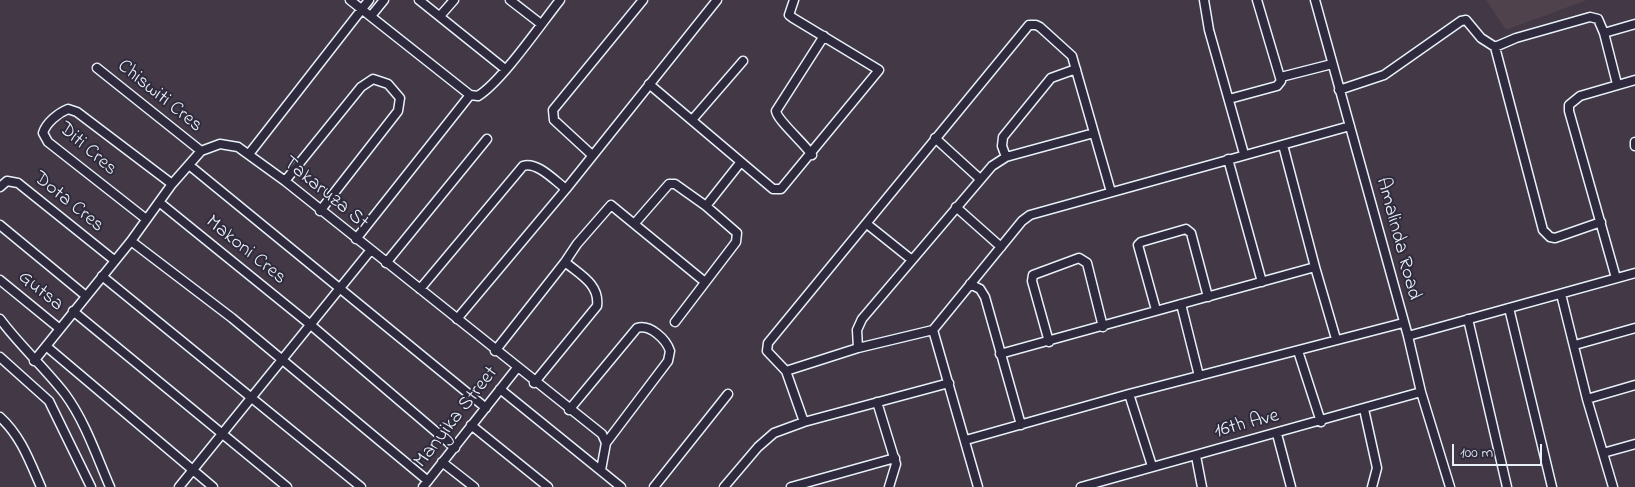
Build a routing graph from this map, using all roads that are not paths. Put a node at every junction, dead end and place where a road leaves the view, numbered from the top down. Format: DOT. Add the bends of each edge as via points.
graph roads {
  1 [pos="350,0"];
  2 [pos="369,0"];
  3 [pos="384,0"];
  4 [pos="419,0"];
  5 [pos="454,0"];
  6 [pos="510,0"];
  7 [pos="560,0"];
  8 [pos="643,0"];
  9 [pos="718,0"];
  10 [pos="794,0"];
  11 [pos="1204,0"];
  12 [pos="1257,0"];
  13 [pos="1315,0"];
  14 [pos="362,10"];
  15 [pos="371,16"];
  16 [pos="440,16"];
  17 [pos="541,24"];
  18 [pos="1635,24"];
  19 [pos="1604,33"];
  20 [pos="824,36"];
  21 [pos="1495,47"];
  22 [pos="743,61"];
  23 [pos="1332,64"];
  24 [pos="97,68"];
  25 [pos="505,69"];
  26 [pos="1076,69"];
  27 [pos="1280,77"];
  28 [pos="1635,80"];
  29 [pos="648,84"];
  30 [pos="1617,84"];
  31 [pos="1339,90"];
  32 [pos="470,95"];
  33 [pos="1229,100"];
  34 [pos="692,120"];
  35 [pos="1350,126"];
  36 [pos="1094,134"];
  37 [pos="934,138"];
  38 [pos="487,139"];
  39 [pos="1635,142"];
  40 [pos="1282,145"];
  41 [pos="1635,146"];
  42 [pos="200,152"];
  43 [pos="249,154"];
  44 [pos="592,154"];
  45 [pos="1244,154"];
  46 [pos="812,155"];
  47 [pos="1006,158"];
  48 [pos="1228,159"];
  49 [pos="740,163"];
  50 [pos="189,165"];
  51 [pos="980,179"];
  52 [pos="285,181"];
  53 [pos="172,184"];
  54 [pos="0,187"];
  55 [pos="566,189"];
  56 [pos="1111,192"];
  57 [pos="159,202"];
  58 [pos="706,206"];
  59 [pos="956,207"];
  60 [pos="320,211"];
  61 [pos="146,219"];
  62 [pos="1601,222"];
  63 [pos="635,223"];
  64 [pos="867,224"];
  65 [pos="0,225"];
  66 [pos="356,239"];
  67 [pos="131,240"];
  68 [pos="1001,247"];
  69 [pos="370,251"];
  70 [pos="114,260"];
  71 [pos="912,260"];
  72 [pos="565,262"];
  73 [pos="386,263"];
  74 [pos="1315,267"];
  75 [pos="1635,273"];
  76 [pos="102,276"];
  77 [pos="1616,278"];
  78 [pos="0,280"];
  79 [pos="705,282"];
  80 [pos="1262,282"];
  81 [pos="970,284"];
  82 [pos="340,287"];
  83 [pos="420,289"];
  84 [pos="1561,294"];
  85 [pos="86,296"];
  86 [pos="1208,297"];
  87 [pos="1181,304"];
  88 [pos="1509,308"];
  89 [pos="1156,310"];
  90 [pos="73,312"];
  91 [pos="0,319"];
  92 [pos="456,319"];
  93 [pos="1468,319"];
  94 [pos="675,322"];
  95 [pos="1403,323"];
  96 [pos="312,326"];
  97 [pos="1103,327"];
  98 [pos="1635,328"];
  99 [pos="60,329"];
  100 [pos="934,330"];
  101 [pos="1408,336"];
  102 [pos="1336,340"];
  103 [pos="1049,342"];
  104 [pos="1575,345"];
  105 [pos="46,346"];
  106 [pos="858,348"];
  107 [pos="495,351"];
  108 [pos="1298,351"];
  109 [pos="1000,354"];
  110 [pos="0,357"];
  111 [pos="281,359"];
  112 [pos="34,361"];
  113 [pos="517,368"];
  114 [pos="786,371"];
  115 [pos="1199,376"];
  116 [pos="534,383"];
  117 [pos="949,383"];
  118 [pos="1635,385"];
  119 [pos="500,389"];
  120 [pos="1421,392"];
  121 [pos="728,394"];
  122 [pos="1129,394"];
  123 [pos="252,397"];
  124 [pos="1587,398"];
  125 [pos="877,402"];
  126 [pos="486,408"];
  127 [pos="1364,409"];
  128 [pos="569,410"];
  129 [pos="0,417"];
  130 [pos="804,422"];
  131 [pos="1321,422"];
  132 [pos="472,425"];
  133 [pos="1022,425"];
  134 [pos="222,434"];
  135 [pos="1277,434"];
  136 [pos="966,440"];
  137 [pos="606,442"];
  138 [pos="1635,444"];
  139 [pos="455,448"];
  140 [pos="1603,453"];
  141 [pos="1196,456"];
  142 [pos="895,458"];
  143 [pos="442,462"];
  144 [pos="1152,466"];
  145 [pos="193,470"];
  146 [pos="601,470"];
  147 [pos="1108,483"];
  148 [pos="425,484"];
  149 [pos="730,485"];
  150 [pos="41,487"];
  151 [pos="91,487"];
  152 [pos="110,487"];
  153 [pos="179,487"];
  154 [pos="213,487"];
  155 [pos="287,487"];
  156 [pos="362,487"];
  157 [pos="474,487"];
  158 [pos="548,487"];
  159 [pos="621,487"];
  160 [pos="654,487"];
  161 [pos="791,487"];
  162 [pos="889,487"];
  163 [pos="978,487"];
  164 [pos="1081,487"];
  165 [pos="1202,487"];
  166 [pos="1291,487"];
  167 [pos="1372,487"];
  168 [pos="1450,487"];
  169 [pos="1506,487"];
  170 [pos="1552,487"];
  171 [pos="1613,487"];
  1 -- 14 [label="street"];
  2 -- 14 [label="street"];
  3 -- 15 [label="street"];
  4 -- 16 [label="street"];
  5 -- 16 [label="street"];
  6 -- 17 [label="street"];
  7 -- 17 [label="street"];
  8 -- 44 [label="street" via="552,110 554,120"];
  9 -- 29 [label="street"];
  10 -- 20 [label="street" via="789,15"];
  11 -- 33 [label="street"];
  12 -- 27 [label="street"];
  13 -- 23 [label="street, Amalinda Road"];
  14 -- 15 [label="street"];
  14 -- 43 [label="street"];
  15 -- 32 [label="street"];
  16 -- 25 [label="street"];
  17 -- 25 [label="street"];
  18 -- 19 [label="street"];
  19 -- 21 [label="street" via="1598,19 1590,17"];
  19 -- 30 [label="street"];
  20 -- 46 [label="street" via="776,111 777,117"];
  20 -- 46 [label="street" via="879,70"];
  21 -- 31 [label="street" via="1481,38 1466,20 1461,21 1384,75"];
  21 -- 62 [label="street" via="1543,230 1555,238"];
  22 -- 34 [label="street"];
  23 -- 27 [label="street"];
  23 -- 31 [label="street, Amalinda Road"];
  24 -- 42 [label="street, Chiswiti Cres"];
  25 -- 32 [label="street" via="484,92 478,96"];
  26 -- 36 [label="street"];
  26 -- 37 [label="street" via="1066,49 1040,27 1029,26"];
  26 -- 47 [label="street" via="1051,78 1009,130 1002,141"];
  27 -- 33 [label="street" via="1277,86"];
  28 -- 30 [label="street"];
  29 -- 34 [label="street"];
  29 -- 44 [label="street"];
  30 -- 62 [label="street" via="1580,96 1569,105 1568,111"];
  31 -- 35 [label="street, Amalinda Road"];
  32 -- 66 [label="street"];
  33 -- 45 [label="street"];
  34 -- 49 [label="street"];
  35 -- 40 [label="street"];
  35 -- 95 [label="street, Amalinda Road"];
  36 -- 47 [label="street"];
  36 -- 56 [label="street"];
  37 -- 51 [label="street"];
  37 -- 64 [label="street"];
  38 -- 73 [label="street"];
  39 -- 41 [label="street"];
  40 -- 45 [label="street"];
  40 -- 74 [label="street"];
  42 -- 43 [label="street, Takaruza St" via="229,144"];
  42 -- 50 [label="street"];
  43 -- 52 [label="street, Takaruza St"];
  44 -- 55 [label="street"];
  45 -- 48 [label="street"];
  46 -- 49 [label="street" via="778,191"];
  47 -- 51 [label="street" via="992,166"];
  48 -- 56 [label="street"];
  48 -- 80 [label="street"];
  49 -- 58 [label="street"];
  50 -- 53 [label="street"];
  50 -- 82 [label="street, Makoni Cres"];
  51 -- 59 [label="street"];
  52 -- 60 [label="street, Takaruza St"];
  52 -- 60 [label="street" via="366,83 373,79 388,84 400,98 398,111"];
  53 -- 57 [label="street"];
  53 -- 61 [label="street, Diti Cres" via="77,112 68,109 44,127 43,133 48,142"];
  54 -- 70 [label="street, Dota Cres" via="7,182 18,183"];
  55 -- 83 [label="street" via="537,167 523,166"];
  55 -- 92 [label="street"];
  56 -- 68 [label="street" via="1030,215"];
  57 -- 61 [label="street"];
  57 -- 96 [label="street, Makoni Cres"];
  58 -- 63 [label="street" via="682,188 669,184"];
  58 -- 79 [label="street" via="737,233 738,238"];
  59 -- 68 [label="street"];
  59 -- 71 [label="street"];
  60 -- 66 [label="street, Takaruza St"];
  61 -- 67 [label="street"];
  62 -- 77 [label="street"];
  63 -- 72 [label="street" via="611,205"];
  63 -- 79 [label="street"];
  64 -- 71 [label="street"];
  64 -- 114 [label="street" via="768,343 770,356"];
  65 -- 85 [label="street"];
  66 -- 69 [label="street, Takaruza St"];
  67 -- 70 [label="street"];
  67 -- 111 [label="street"];
  68 -- 81 [label="street"];
  69 -- 73 [label="street, Takaruza St"];
  69 -- 82 [label="street"];
  70 -- 76 [label="street"];
  71 -- 106 [label="street" via="858,325"];
  72 -- 107 [label="street"];
  72 -- 116 [label="street" via="591,283 597,295 597,306"];
  73 -- 83 [label="street, Takaruza St"];
  74 -- 80 [label="street"];
  74 -- 102 [label="street"];
  75 -- 77 [label="street"];
  76 -- 85 [label="street"];
  76 -- 123 [label="street"];
  77 -- 84 [label="street"];
  78 -- 99 [label="street, Gutsa"];
  79 -- 94 [label="street"];
  80 -- 86 [label="street"];
  81 -- 100 [label="street"];
  81 -- 109 [label="street" via="980,289 985,297"];
  82 -- 96 [label="street"];
  82 -- 126 [label="street, Makoni Cres"];
  83 -- 92 [label="street, Takaruza St"];
  84 -- 88 [label="street"];
  84 -- 104 [label="street"];
  85 -- 90 [label="street"];
  86 -- 87 [label="street"];
  86 -- 89 [label="street" via="1190,231 1186,229 1138,245"];
  87 -- 89 [label="street"];
  87 -- 115 [label="street"];
  88 -- 93 [label="street"];
  88 -- 170 [label="street"];
  89 -- 97 [label="street"];
  90 -- 99 [label="street"];
  90 -- 134 [label="street"];
  91 -- 112 [label="street"];
  92 -- 107 [label="street, Takaruza St"];
  93 -- 101 [label="street"];
  93 -- 169 [label="street"];
  95 -- 101 [label="street, Amalinda Road"];
  95 -- 102 [label="street"];
  96 -- 111 [label="street"];
  96 -- 139 [label="street, Makoni Cres"];
  97 -- 103 [label="street"];
  97 -- 103 [label="street" via="1086,264 1079,258 1033,275"];
  98 -- 104 [label="street"];
  99 -- 105 [label="street"];
  100 -- 106 [label="street"];
  100 -- 117 [label="street"];
  101 -- 120 [label="street, Amalinda Road"];
  102 -- 108 [label="street"];
  103 -- 109 [label="street"];
  104 -- 124 [label="street"];
  105 -- 112 [label="street"];
  105 -- 145 [label="street"];
  106 -- 114 [label="street"];
  107 -- 113 [label="street, Takaruza St"];
  108 -- 115 [label="street"];
  108 -- 131 [label="street"];
  109 -- 133 [label="street"];
  110 -- 151 [label="street" via="49,401"];
  111 -- 123 [label="street"];
  111 -- 148 [label="street"];
  112 -- 152 [label="street" via="52,378 74,409"];
  113 -- 116 [label="street, Takaruza St"];
  113 -- 119 [label="street, Manyika Street"];
  114 -- 130 [label="street"];
  115 -- 122 [label="street"];
  116 -- 128 [label="street, Takaruza St"];
  117 -- 125 [label="street"];
  117 -- 136 [label="street"];
  118 -- 124 [label="street"];
  119 -- 126 [label="street, Manyika Street"];
  119 -- 146 [label="street"];
  120 -- 127 [label="street, 16th Ave"];
  120 -- 168 [label="street, Amalinda Road"];
  121 -- 160 [label="street"];
  122 -- 133 [label="street"];
  122 -- 144 [label="street"];
  123 -- 134 [label="street"];
  123 -- 156 [label="street"];
  124 -- 140 [label="street"];
  125 -- 130 [label="street"];
  125 -- 142 [label="street"];
  126 -- 132 [label="street, Manyika Street"];
  127 -- 131 [label="street, 16th Ave"];
  127 -- 167 [label="street" via="1377,468"];
  128 -- 137 [label="street, Takaruza St" via="602,434"];
  128 -- 137 [label="street" via="633,331 642,326 661,337 670,351 668,361"];
  129 -- 150 [label="street" via="19,440"];
  130 -- 149 [label="street" via="770,436"];
  131 -- 135 [label="street, 16th Ave"];
  132 -- 139 [label="street, Manyika Street"];
  132 -- 158 [label="street"];
  133 -- 136 [label="street"];
  134 -- 145 [label="street"];
  134 -- 155 [label="street"];
  135 -- 141 [label="street, 16th Ave"];
  135 -- 166 [label="street"];
  136 -- 163 [label="street"];
  137 -- 146 [label="street"];
  138 -- 140 [label="street"];
  139 -- 143 [label="street, Manyika Street"];
  140 -- 171 [label="street"];
  141 -- 144 [label="street, 16th Ave"];
  141 -- 165 [label="street"];
  142 -- 161 [label="street"];
  142 -- 162 [label="street" via="896,468"];
  143 -- 148 [label="street, Manyika Street"];
  143 -- 157 [label="street"];
  144 -- 147 [label="street, 16th Ave"];
  145 -- 153 [label="street"];
  145 -- 154 [label="street"];
  146 -- 159 [label="street"];
  147 -- 164 [label="street, 16th Ave"];
}
